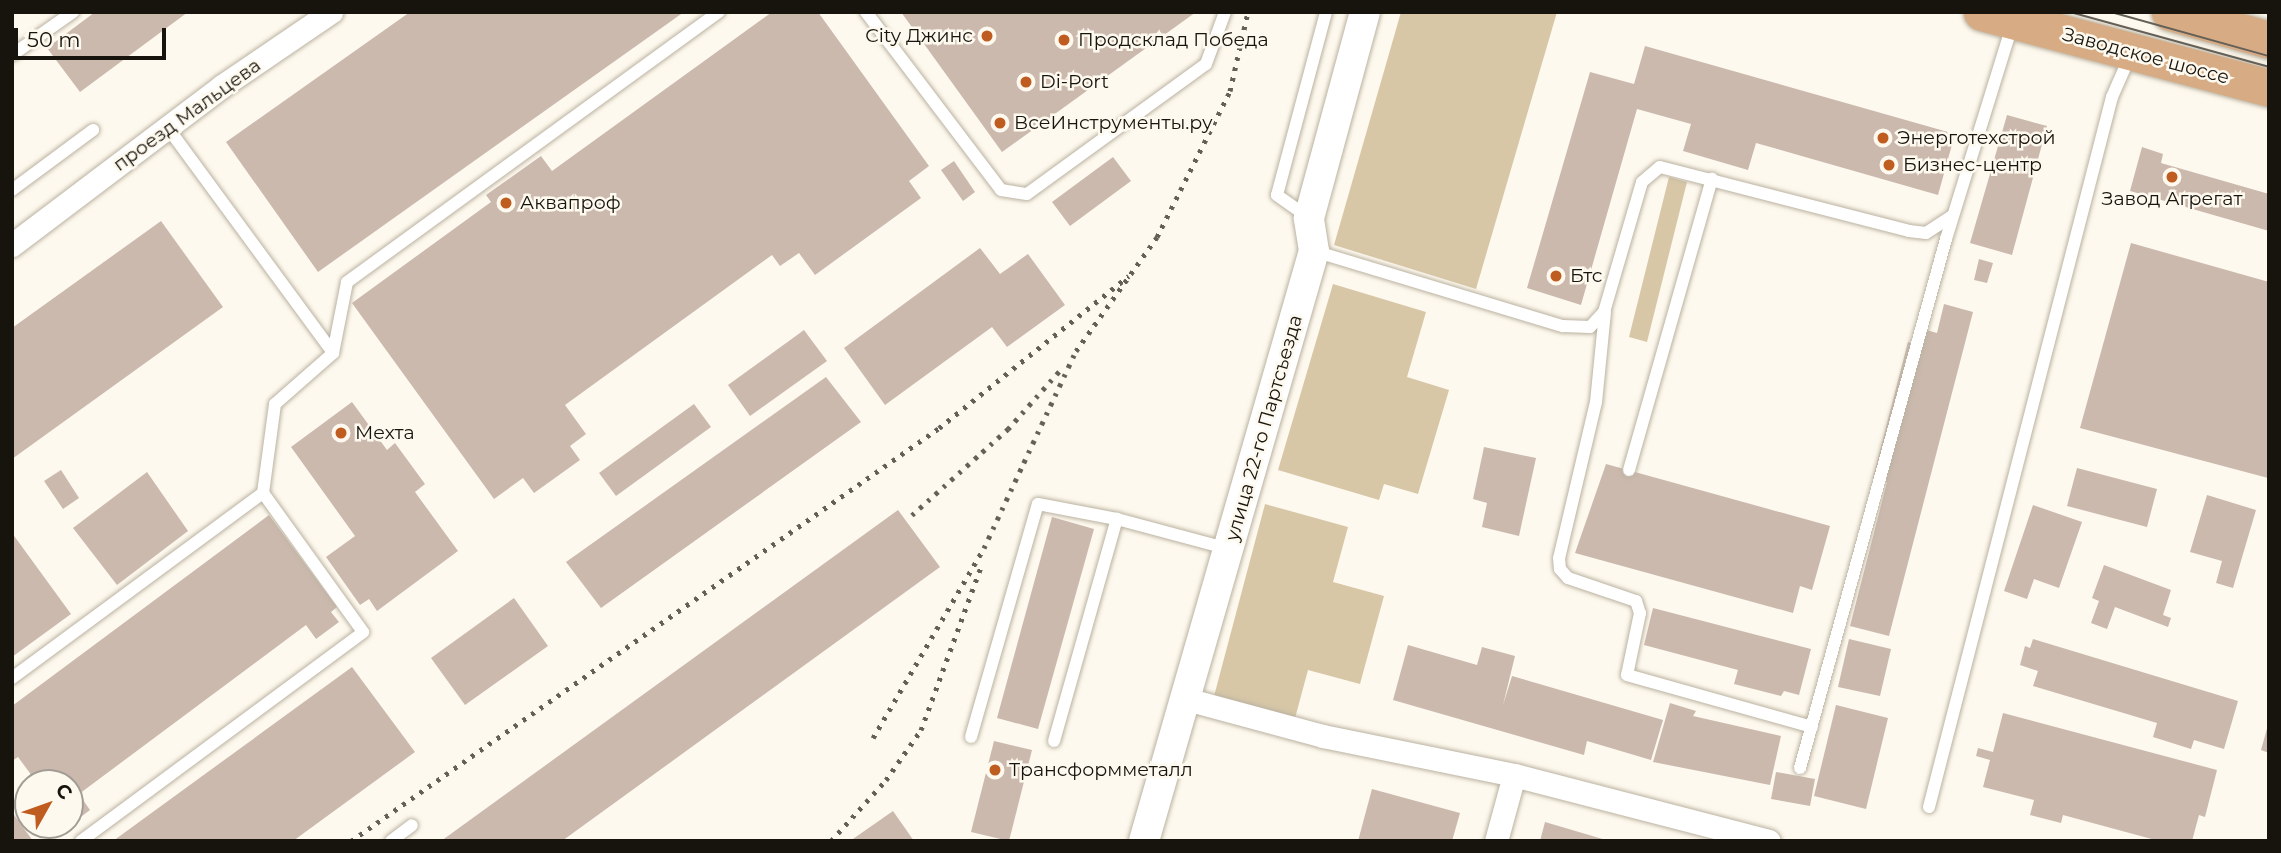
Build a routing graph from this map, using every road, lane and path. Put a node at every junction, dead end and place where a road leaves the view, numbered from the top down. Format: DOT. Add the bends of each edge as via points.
graph roads {
  1 [pos="73,12"];
  2 [pos="331,12"];
  3 [pos="719,12"];
  4 [pos="866,12"];
  5 [pos="1225,12"];
  6 [pos="1326,12"];
  7 [pos="1365,12"];
  8 [pos="2170,12"];
  9 [pos="1998,17"];
  10 [pos="2269,40"];
  11 [pos="2132,52"];
  12 [pos="12,55"];
  13 [pos="2269,88"];
  14 [pos="168,128"];
  15 [pos="93,130"];
  16 [pos="1712,179"];
  17 [pos="12,190"];
  18 [pos="1955,214"];
  19 [pos="1309,218"];
  20 [pos="1926,233"];
  21 [pos="12,245"];
  22 [pos="1314,251"];
  23 [pos="1941,260"];
  24 [pos="1606,306"];
  25 [pos="333,353"];
  26 [pos="1629,470"];
  27 [pos="263,494"];
  28 [pos="1117,519"];
  29 [pos="1230,550"];
  30 [pos="12,678"];
  31 [pos="1186,699"];
  32 [pos="1812,727"];
  33 [pos="971,737"];
  34 [pos="1054,741"];
  35 [pos="1800,768"];
  36 [pos="1514,775"];
  37 [pos="1929,807"];
  38 [pos="412,825"];
  39 [pos="81,841"];
  40 [pos="391,841"];
  41 [pos="1144,841"];
  42 [pos="1496,841"];
  43 [pos="1769,841"];
  1 -- 12 [label="lane"];
  2 -- 14 [label="street, проезд Мальцева"];
  3 -- 25 [label="lane" via="347,282"];
  4 -- 5 [label="lane" via="1001,190 1027,194 1206,64"];
  6 -- 19 [label="lane" via="1276,195"];
  7 -- 19 [label="street, улица 22-го Партсъезда"];
  8 -- 10 [label="main road"];
  9 -- 11 [label="main road, Заводское шоссе"];
  9 -- 18 [label="lane"];
  11 -- 13 [label="main road, Заводское шоссе"];
  11 -- 37 [label="lane" via="2112,97"];
  14 -- 21 [label="street, проезд Мальцева"];
  14 -- 25 [label="lane"];
  15 -- 17 [label="lane"];
  16 -- 20 [label="lane"];
  16 -- 24 [label="lane" via="1671,168 1651,172 1642,183"];
  16 -- 26 [label="lane"];
  18 -- 20 [label="lane"];
  18 -- 23 [label="lane"];
  19 -- 22 [label="street, улица 22-го Партсъезда"];
  20 -- 23 [label="lane"];
  22 -- 24 [label="lane" via="1563,326 1590,327"];
  22 -- 29 [label="street, улица 22-го Партсъезда"];
  23 -- 32 [label="lane"];
  24 -- 32 [label="lane" via="1596,402 1560,569 1568,578 1636,601 1640,613 1627,675"];
  25 -- 27 [label="lane" via="275,404"];
  27 -- 30 [label="lane"];
  27 -- 39 [label="lane" via="363,632"];
  28 -- 29 [label="lane"];
  28 -- 33 [label="lane" via="1038,504"];
  28 -- 34 [label="lane"];
  29 -- 31 [label="street, улица 22-го Партсъезда"];
  31 -- 36 [label="street" via="1323,736"];
  31 -- 41 [label="street, улица 22-го Партсъезда"];
  32 -- 35 [label="lane"];
  36 -- 42 [label="street"];
  36 -- 43 [label="street"];
  38 -- 40 [label="lane"];
}
